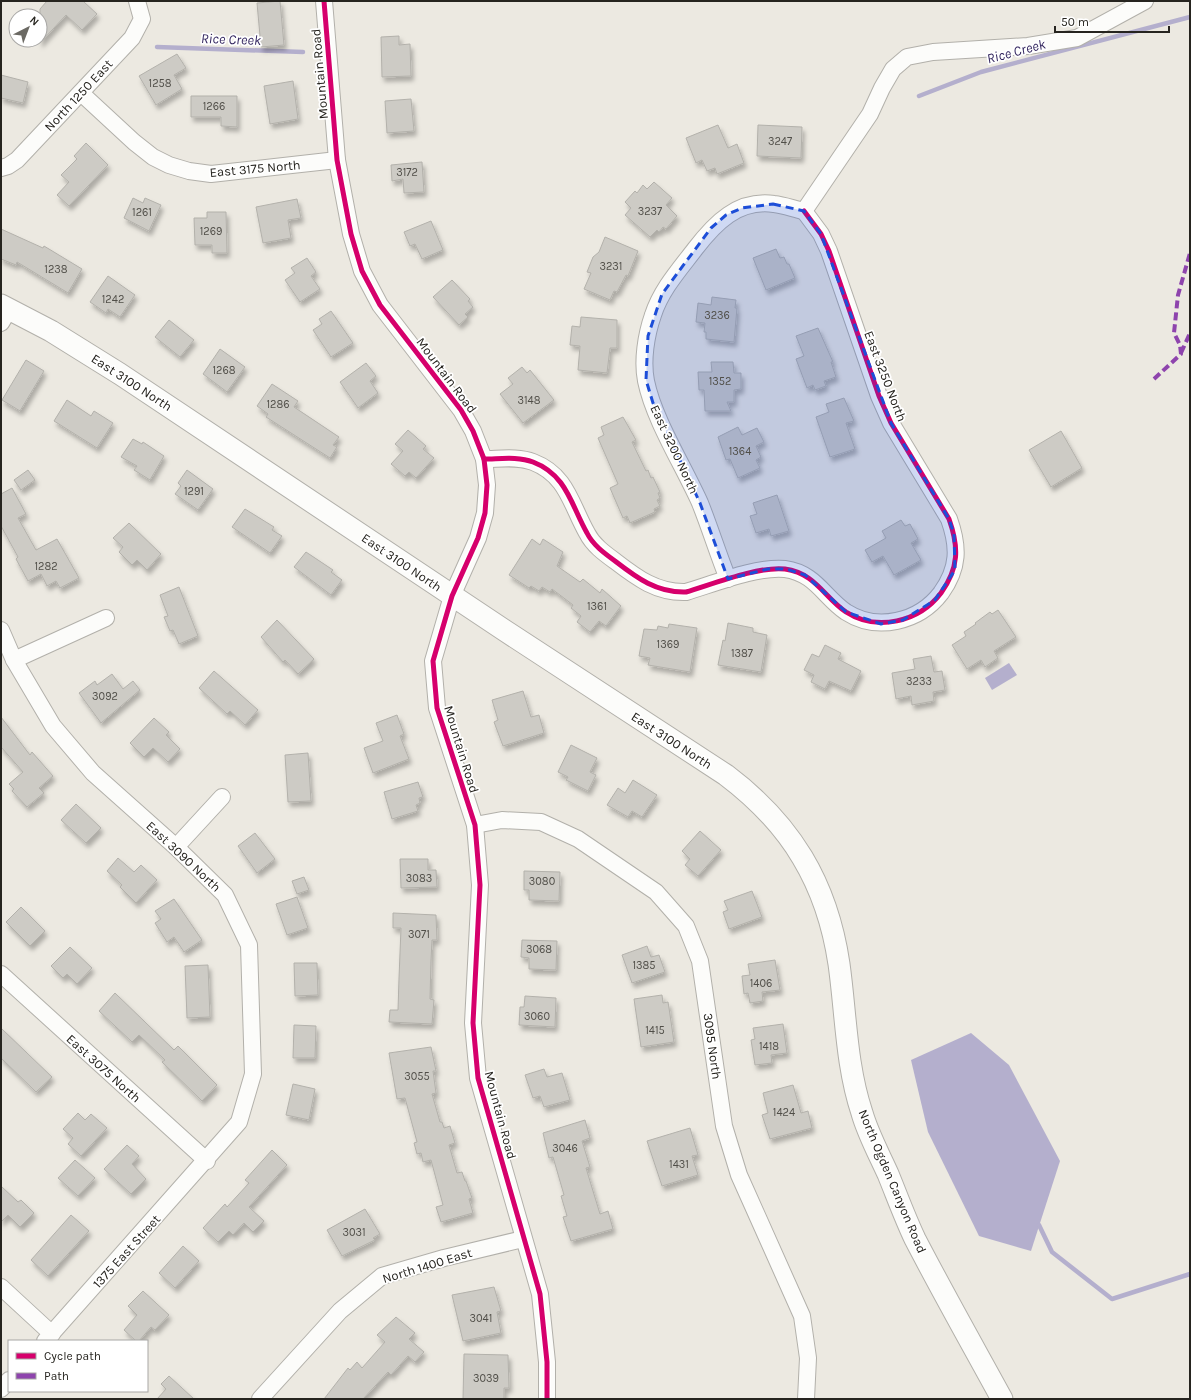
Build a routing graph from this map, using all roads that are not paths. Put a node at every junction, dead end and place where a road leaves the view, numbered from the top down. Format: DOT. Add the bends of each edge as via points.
graph roads {
  1 [pos="137,1"];
  2 [pos="324,1"];
  3 [pos="1145,1"];
  4 [pos="81,93"];
  5 [pos="337,160"];
  6 [pos="4,167"];
  7 [pos="804,211"];
  8 [pos="4,312"];
  9 [pos="484,460"];
  10 [pos="728,579"];
  11 [pos="452,596"];
  12 [pos="106,618"];
  13 [pos="1,630"];
  14 [pos="14,660"];
  15 [pos="222,797"];
  16 [pos="475,825"];
  17 [pos="176,847"];
  18 [pos="814,877"];
  19 [pos="1,974"];
  20 [pos="207,1161"];
  21 [pos="523,1239"];
  22 [pos="1,1287"];
  23 [pos="48,1338"];
  24 [pos="8,1381"];
  25 [pos="1,1389"];
  26 [pos="260,1399"];
  27 [pos="547,1399"];
  28 [pos="806,1399"];
  29 [pos="1002,1399"];
  1 -- 4 [label="street, North 1250 East" via="142,19 132,38"];
  2 -- 5 [label="street, Mountain Road"];
  3 -- 7 [label="street" via="1077,38 1028,46 933,52 907,57 894,69 870,114"];
  4 -- 5 [label="street, East 3175 North" via="154,157 169,165 190,171 211,174"];
  4 -- 6 [label="street, North 1250 East" via="17,160"];
  5 -- 9 [label="street, Mountain Road" via="351,234 362,271 380,305 461,410 473,431"];
  7 -- 10 [label="street, East 3200 North" via="773,204 742,208 726,215 710,228 662,294 653,315 645,358 646,380 652,403 700,503"];
  7 -- 10 [label="street, East 3250 North" via="821,234 826,246 891,423 949,519 954,534 955,570 935,600 902,620 881,624 863,620 846,612 805,575 786,569 768,569"];
  8 -- 11 [label="main road, East 3100 North" via="51,331 120,374"];
  9 -- 10 [label="street" via="514,459 532,462 548,470 560,481 570,496 587,534 598,548 638,579 672,592 686,592"];
  9 -- 11 [label="street, Mountain Road" via="487,485 485,513 478,538"];
  11 -- 16 [label="street, Mountain Road" via="433,661 437,708"];
  11 -- 18 [label="main road, East 3100 North" via="671,738 747,791 784,831"];
  12 -- 14 [label="street"];
  13 -- 14 [label="street, East 3090 North"];
  14 -- 17 [label="street, East 3090 North" via="53,726 93,773"];
  15 -- 17 [label="street"];
  16 -- 21 [label="street, Mountain Road" via="480,885 473,1023 478,1078"];
  16 -- 28 [label="street, 3095 North" via="502,820 541,822 578,840 656,892 686,926 700,960 724,1126 739,1175 802,1316 808,1358"];
  17 -- 20 [label="street, East 3090 North" via="225,895 249,945 253,1074 240,1122"];
  18 -- 29 [label="main road, North Ogden Canyon Road" via="832,925 850,1062 862,1114 915,1238"];
  19 -- 20 [label="street, East 3075 North"];
  20 -- 23 [label="street, 1375 East Street"];
  21 -- 26 [label="street, North 1400 East" via="382,1276 340,1311"];
  21 -- 27 [label="street, Mountain Road" via="540,1294 547,1362"];
  22 -- 23 [label="street"];
  24 -- 25 [label="street"];
}
